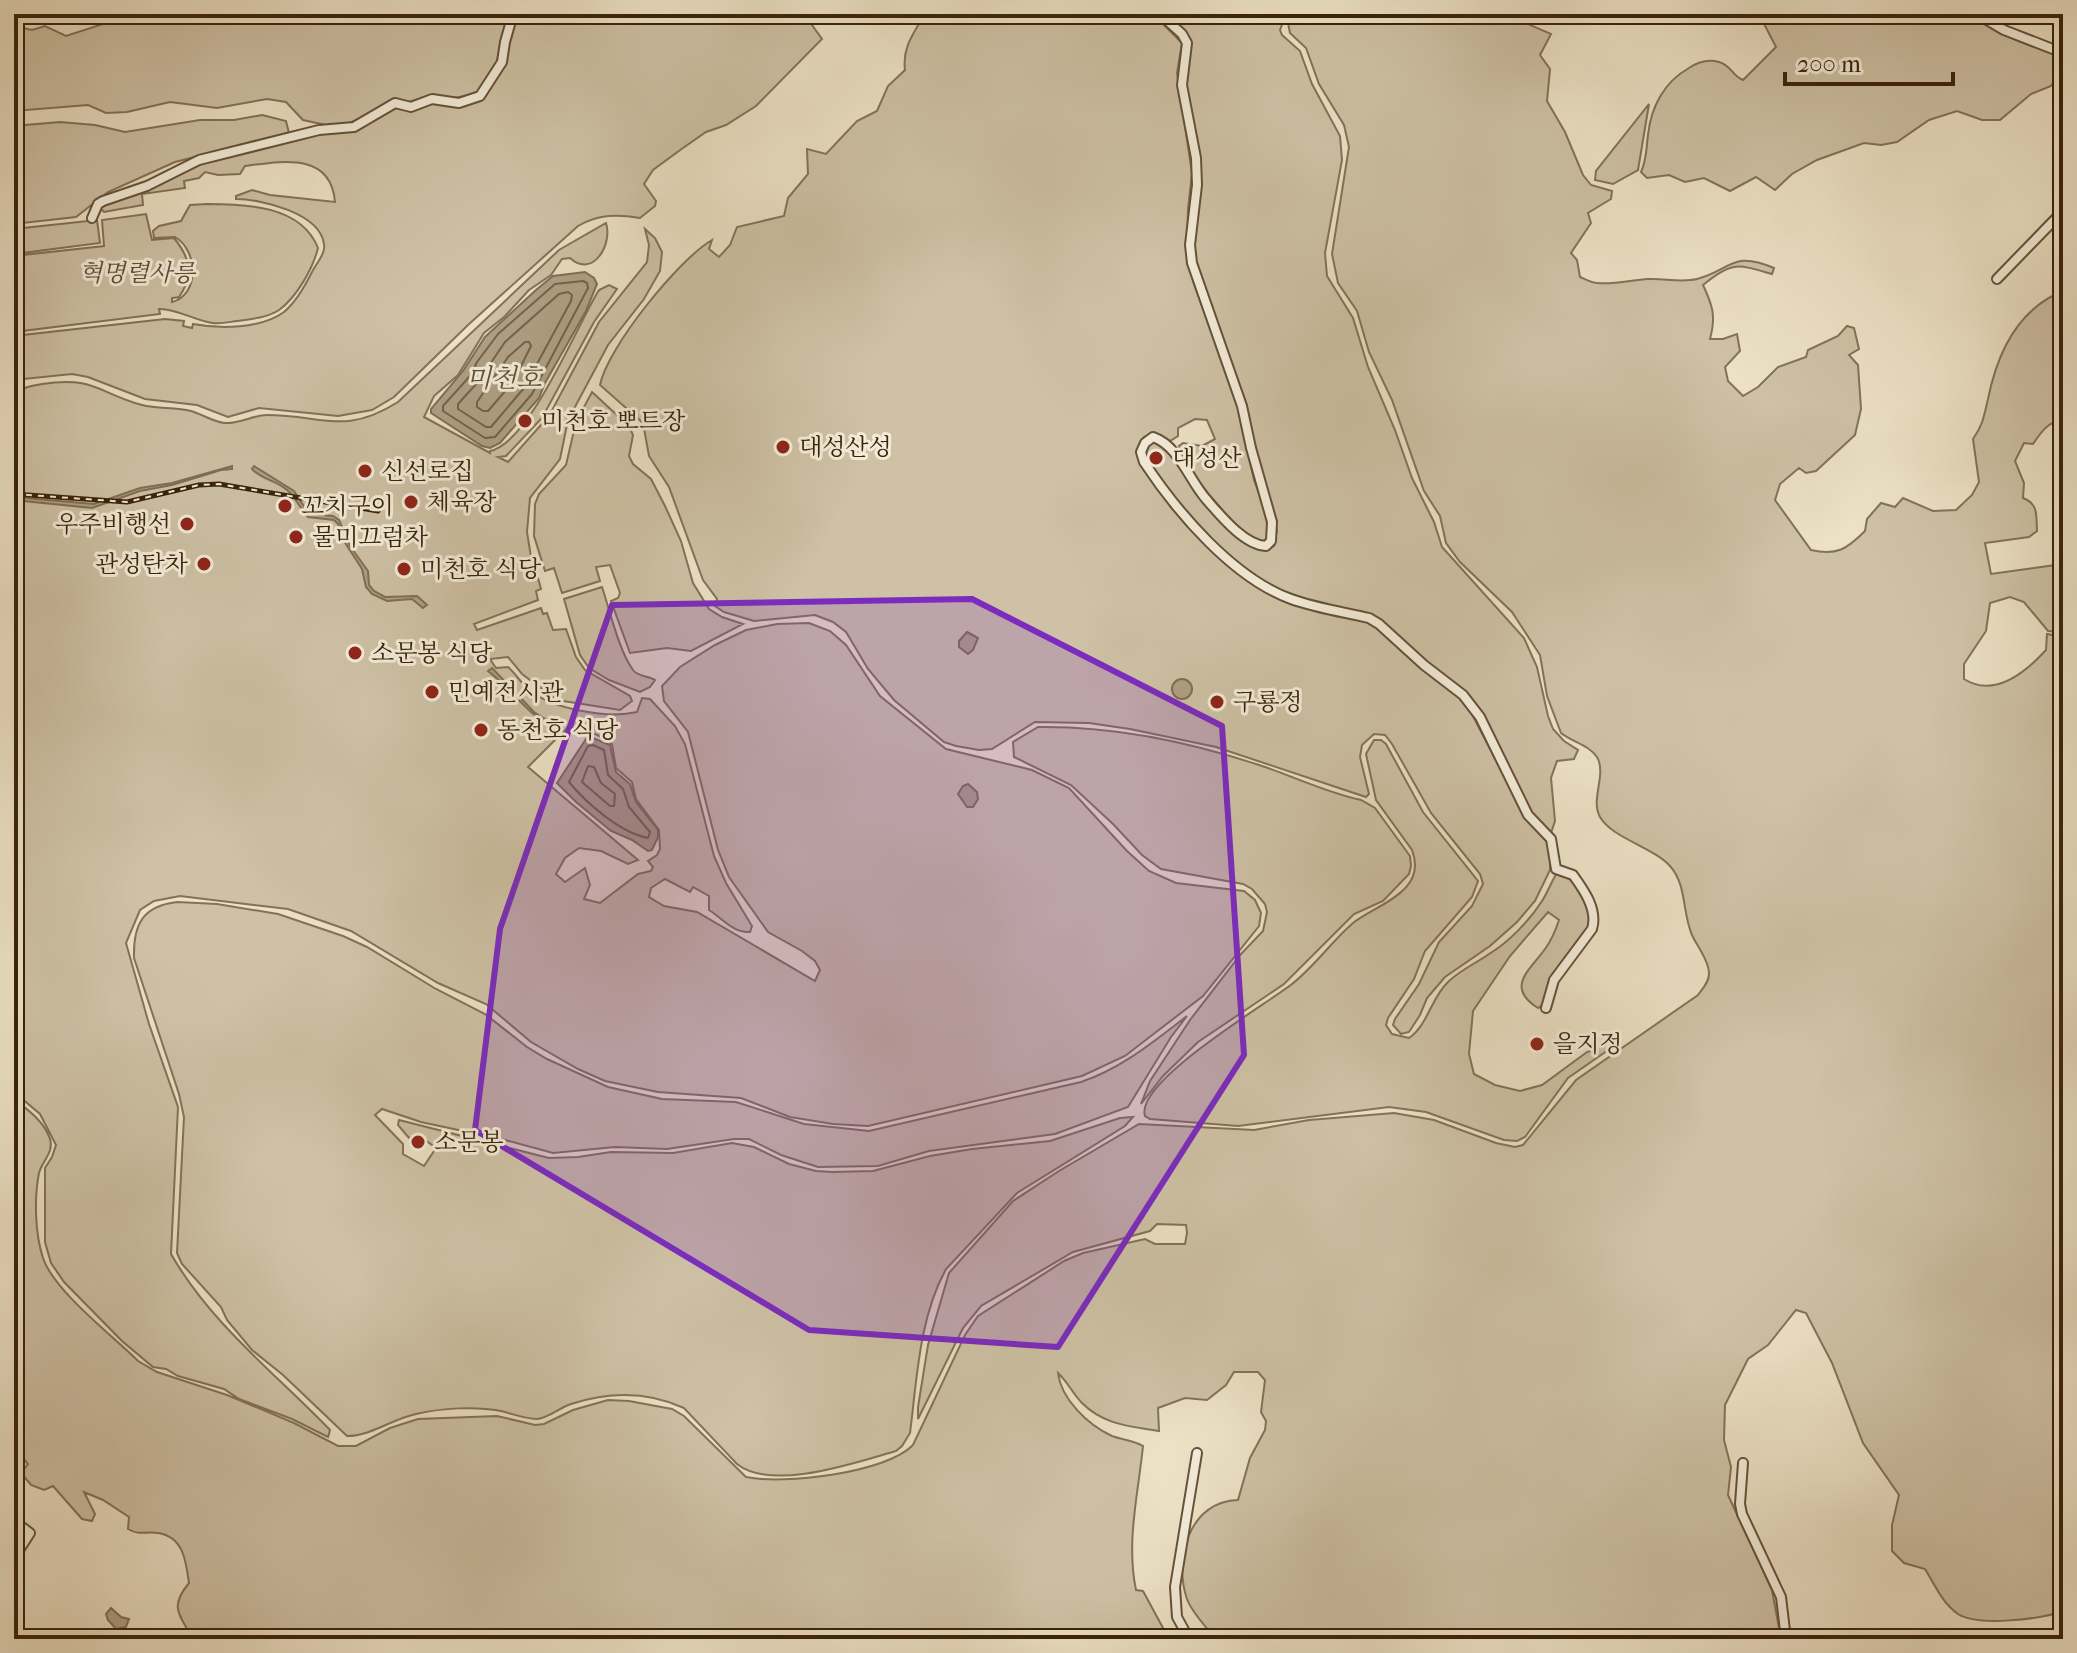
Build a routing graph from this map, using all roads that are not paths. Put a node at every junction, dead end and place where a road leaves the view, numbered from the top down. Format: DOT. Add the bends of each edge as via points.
graph roads {
  1 [pos="513,14"];
  2 [pos="1160,14"];
  3 [pos="1977,14"];
  4 [pos="2063,53"];
  5 [pos="2063,211"];
  6 [pos="92,218"];
  7 [pos="1997,279"];
  8 [pos="1546,1008"];
  9 [pos="1197,1453"];
  10 [pos="1743,1463"];
  11 [pos="14,1521"];
  12 [pos="14,1558"];
  13 [pos="1189,1639"];
  14 [pos="1786,1639"];
  1 -- 6 [label="street" via="502,62 480,96 459,103 432,99 411,107 395,103 354,127 319,130 199,160 103,201"];
  2 -- 8 [label="street" via="1187,43 1182,85 1197,185 1192,263 1242,406 1274,531 1271,541 1260,546 1245,537 1204,498 1163,441 1153,437 1145,443 1144,462 1195,530 1245,572 1293,599 1379,624 1463,695 1480,717 1528,815 1551,839 1556,869 1573,875 1594,919 1554,980"];
  3 -- 4 [label="street"];
  5 -- 7 [label="street"];
  9 -- 13 [label="street" via="1175,1587 1177,1617"];
  10 -- 14 [label="street" via="1742,1514 1781,1597"];
  11 -- 12 [label="street" via="30,1533"];
}
